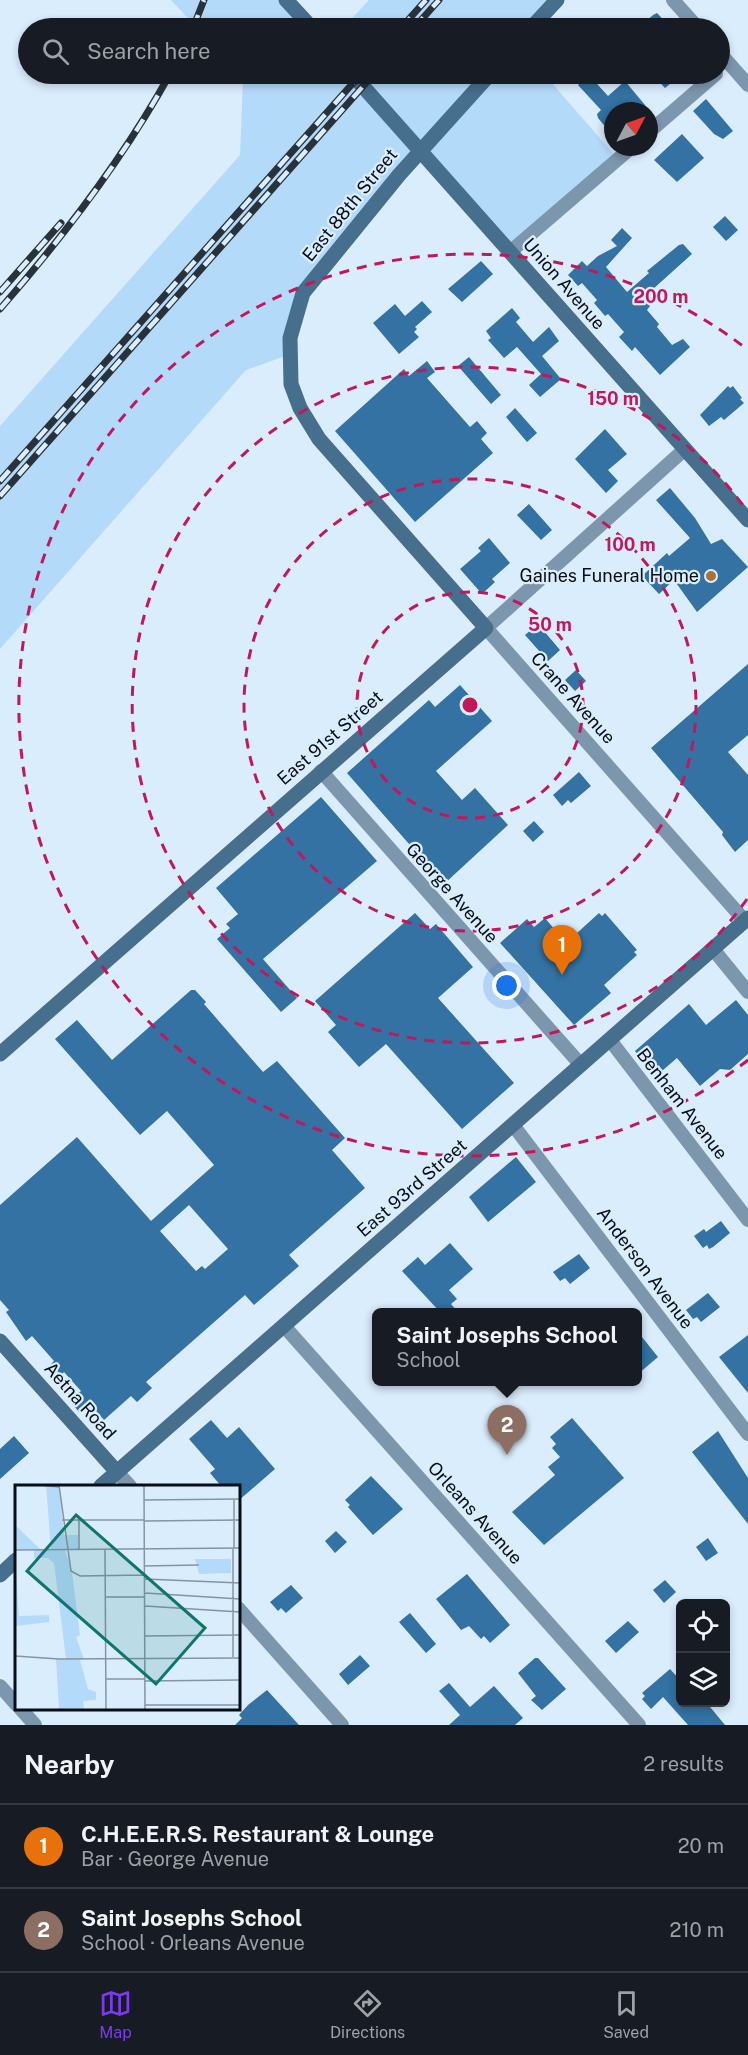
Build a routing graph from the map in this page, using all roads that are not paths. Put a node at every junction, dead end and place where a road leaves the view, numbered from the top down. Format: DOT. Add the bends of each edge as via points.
graph roads {
  1 [pos="286,0"];
  2 [pos="557,0"];
  3 [pos="673,0"];
  4 [pos="303,18"];
  5 [pos="540,18"];
  6 [pos="689,18"];
  7 [pos="730,69"];
  8 [pos="361,84"];
  9 [pos="481,84"];
  10 [pos="704,84"];
  11 [pos="748,85"];
  12 [pos="658,124"];
  13 [pos="421,150"];
  14 [pos="622,156"];
  15 [pos="510,252"];
  16 [pos="291,384"];
  17 [pos="685,449"];
  18 [pos="748,520"];
  19 [pos="486,628"];
  20 [pos="321,771"];
  21 [pos="747,919"];
  22 [pos="713,949"];
  23 [pos="748,992"];
  24 [pos="610,1040"];
  25 [pos="0,1054"];
  26 [pos="581,1065"];
  27 [pos="513,1125"];
  28 [pos="748,1220"];
  29 [pos="284,1326"];
  30 [pos="0,1341"];
  31 [pos="748,1434"];
  32 [pos="117,1472"];
  33 [pos="102,1485"];
  34 [pos="129,1485"];
  35 [pos="15,1561"];
  36 [pos="0,1575"];
  37 [pos="240,1610"];
  38 [pos="0,1686"];
  39 [pos="15,1703"];
  40 [pos="22,1710"];
  41 [pos="35,1725"];
  42 [pos="342,1725"];
  43 [pos="639,1725"];
  1 -- 4 [label="street"];
  2 -- 5 [label="street"];
  3 -- 6 [label="street"];
  7 -- 11 [label="street"];
  8 -- 13 [label="street, Union Avenue"];
  9 -- 13 [label="street, East 88th Street"];
  10 -- 12 [label="street"];
  13 -- 15 [label="street, Union Avenue"];
  13 -- 16 [label="street, East 88th Street" via="303,293 290,338"];
  14 -- 15 [label="street"];
  15 -- 17 [label="street, Union Avenue"];
  16 -- 19 [label="street, Crane Avenue" via="319,439"];
  17 -- 18 [label="street, Union Avenue"];
  17 -- 19 [label="street, East 91st Street"];
  19 -- 20 [label="street, East 91st Street"];
  19 -- 21 [label="street, Crane Avenue"];
  20 -- 25 [label="street, East 91st Street"];
  20 -- 26 [label="street, George Avenue"];
  21 -- 22 [label="street, East 93rd Street"];
  22 -- 23 [label="street"];
  22 -- 24 [label="street, East 93rd Street"];
  24 -- 26 [label="street, East 93rd Street"];
  24 -- 28 [label="street, Benham Avenue"];
  26 -- 27 [label="street, East 93rd Street"];
  27 -- 29 [label="street, East 93rd Street"];
  27 -- 31 [label="street, Anderson Avenue"];
  29 -- 32 [label="street, East 93rd Street"];
  29 -- 43 [label="street, Orleans Avenue"];
  30 -- 32 [label="street, Aetna Road"];
  32 -- 33 [label="street, East 93rd Street"];
  32 -- 34 [label="street, Aetna Road"];
  35 -- 36 [label="street"];
  37 -- 42 [label="street"];
  38 -- 39 [label="street"];
  40 -- 41 [label="street"];
}
